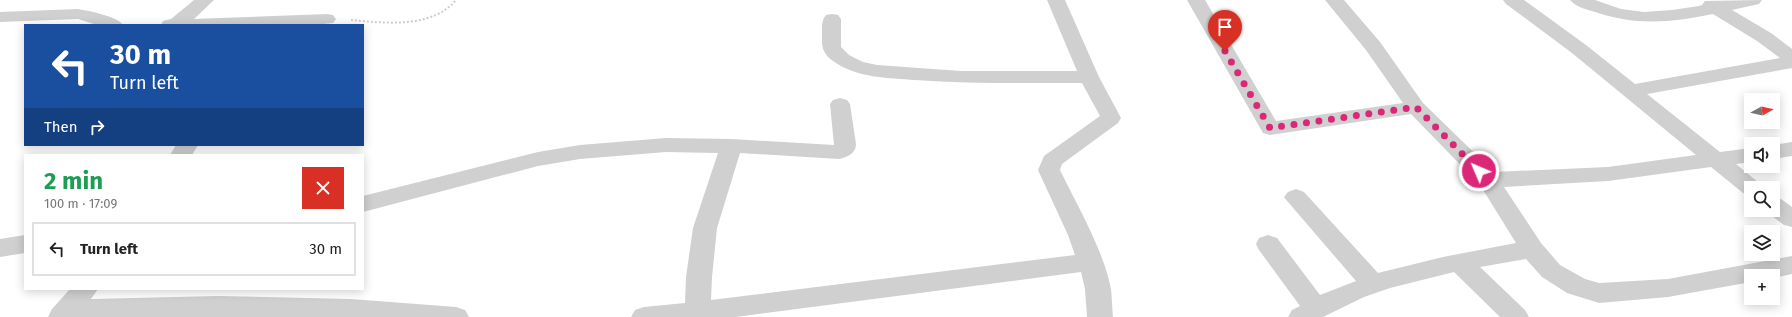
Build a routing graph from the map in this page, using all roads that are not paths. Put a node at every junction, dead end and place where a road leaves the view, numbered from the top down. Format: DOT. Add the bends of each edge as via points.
graph roads {
  1 [pos="205,0"];
  2 [pos="1056,0"];
  3 [pos="1196,0"];
  4 [pos="1334,0"];
  5 [pos="1512,0"];
  6 [pos="1579,0"];
  7 [pos="1753,0"];
  8 [pos="1710,4"];
  9 [pos="0,17"];
  10 [pos="328,19"];
  11 [pos="832,19"];
  12 [pos="258,23"];
  13 [pos="108,24"];
  14 [pos="177,24"];
  15 [pos="217,24"];
  16 [pos="1792,58"];
  17 [pos="1792,62"];
  18 [pos="1089,77"];
  19 [pos="1629,91"];
  20 [pos="840,104"];
  21 [pos="1416,107"];
  22 [pos="731,146"];
  23 [pos="1792,149"];
  24 [pos="1780,151"];
  25 [pos="1744,156"];
  26 [pos="1714,160"];
  27 [pos="1488,180"];
  28 [pos="1744,183"];
  29 [pos="1296,197"];
  30 [pos="364,204"];
  31 [pos="1780,211"];
  32 [pos="1792,220"];
  33 [pos="24,244"];
  34 [pos="1268,244"];
  35 [pos="0,248"];
  36 [pos="1532,250"];
  37 [pos="1090,262"];
  38 [pos="1459,262"];
  39 [pos="1792,265"];
  40 [pos="1373,284"];
  41 [pos="84,290"];
  42 [pos="1308,312"];
  43 [pos="64,313"];
  44 [pos="348,313"];
  45 [pos="698,315"];
  46 [pos="456,317"];
  47 [pos="644,317"];
  48 [pos="1100,317"];
  49 [pos="1516,317"];
  1 -- 14 [label="street"];
  2 -- 18 [label="street"];
  3 -- 21 [label="street" via="1270,128"];
  4 -- 21 [label="street" via="1373,46"];
  5 -- 19 [label="street" via="1579,49"];
  6 -- 8 [label="street" via="1644,18 1671,16"];
  7 -- 8 [label="street"];
  8 -- 16 [label="street" via="1764,37"];
  9 -- 13 [label="street" via="78,14"];
  10 -- 12 [label="street"];
  11 -- 18 [label="street" via="831,47 836,54 856,66 877,71 961,77"];
  12 -- 15 [label="street"];
  17 -- 19 [label="street"];
  18 -- 37 [label="street" via="1111,118 1052,161 1049,170"];
  19 -- 26 [label="street"];
  20 -- 22 [label="street" via="845,148 839,152"];
  21 -- 27 [label="street"];
  22 -- 30 [label="street" via="629,147 580,152 538,159"];
  22 -- 45 [label="street" via="705,228 699,277"];
  23 -- 24 [label="street"];
  25 -- 26 [label="street"];
  26 -- 27 [label="street" via="1608,174"];
  26 -- 28 [label="street"];
  27 -- 36 [label="street"];
  29 -- 40 [label="street"];
  31 -- 32 [label="street"];
  33 -- 35 [label="street"];
  34 -- 42 [label="street"];
  36 -- 38 [label="street"];
  36 -- 39 [label="street" via="1551,271 1576,286 1599,293 1668,288"];
  37 -- 45 [label="street"];
  37 -- 48 [label="street" via="1098,289"];
  38 -- 40 [label="street"];
  38 -- 49 [label="street"];
  40 -- 42 [label="street"];
  41 -- 43 [label="street"];
  43 -- 44 [label="street" via="218,306"];
  44 -- 46 [label="street"];
  45 -- 47 [label="street"];
}
